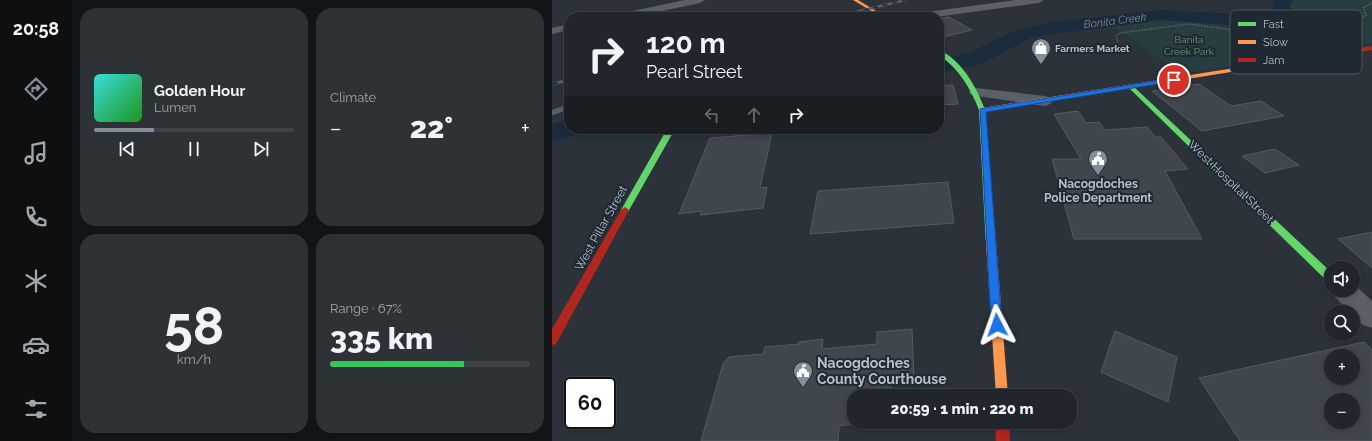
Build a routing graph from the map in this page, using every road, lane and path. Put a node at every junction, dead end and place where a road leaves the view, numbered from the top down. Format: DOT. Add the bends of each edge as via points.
graph roads {
  1 [pos="700,0"];
  2 [pos="855,0"];
  3 [pos="1023,0"];
  4 [pos="1039,0"];
  5 [pos="1372,3"];
  6 [pos="1010,5"];
  7 [pos="642,12"];
  8 [pos="875,12"];
  9 [pos="944,12"];
  10 [pos="1362,17"];
  11 [pos="564,28"];
  12 [pos="1230,29"];
  13 [pos="552,31"];
  14 [pos="1118,42"];
  15 [pos="1372,48"];
  16 [pos="1362,50"];
  17 [pos="944,56"];
  18 [pos="1230,71"];
  19 [pos="1131,87"];
  20 [pos="976,92"];
  21 [pos="1045,101"];
  22 [pos="564,109"];
  23 [pos="982,110"];
  24 [pos="552,113"];
  25 [pos="668,134"];
  26 [pos="1324,271"];
  27 [pos="1351,297"];
  28 [pos="1372,317"];
  29 [pos="552,340"];
  30 [pos="1002,389"];
  31 [pos="1002,429"];
  32 [pos="1003,441"];
  1 -- 7 [label="street"];
  2 -- 8 [label="street"];
  3 -- 6 [label="lane"];
  4 -- 6 [label="street"];
  5 -- 10 [label="path" via="1363,8 1366,15"];
  6 -- 9 [label="street"];
  11 -- 13 [label="street"];
  12 -- 14 [label="path" via="1179,24 1120,33 1116,36"];
  15 -- 16 [label="street"];
  17 -- 20 [label="street" via="968,78"];
  18 -- 19 [label="street"];
  19 -- 21 [label="street"];
  19 -- 26 [label="street, West Hospital Street"];
  20 -- 21 [label="street"];
  20 -- 23 [label="street"];
  21 -- 23 [label="street"];
  22 -- 24 [label="lane"];
  23 -- 30 [label="street"];
  25 -- 29 [label="street, West Pillar Street"];
  27 -- 28 [label="street"];
  31 -- 32 [label="street"];
}
